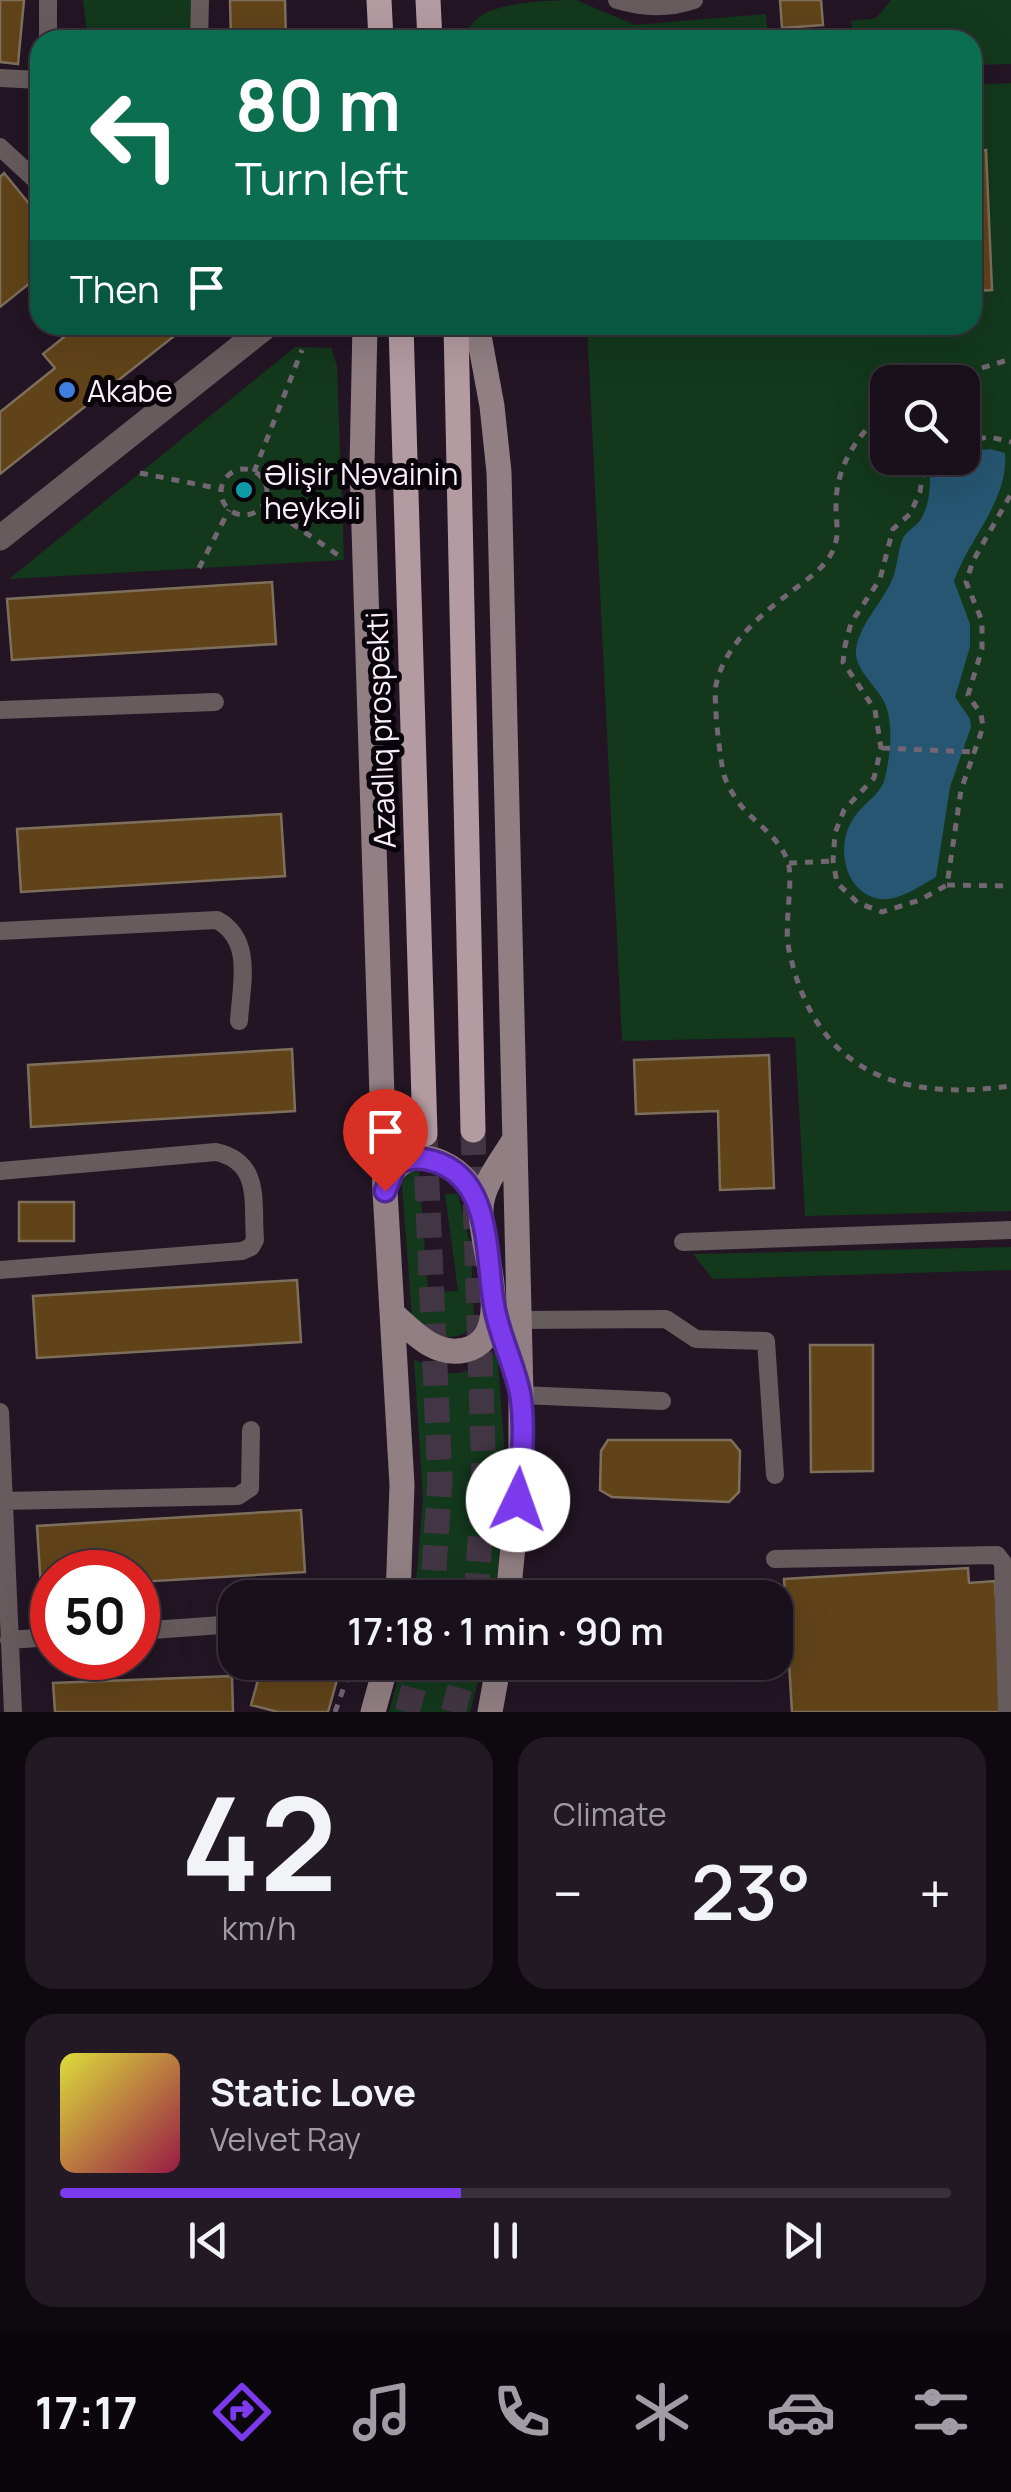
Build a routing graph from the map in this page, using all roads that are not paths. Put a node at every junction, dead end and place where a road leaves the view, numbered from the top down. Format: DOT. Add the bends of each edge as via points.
graph roads {
  1 [pos="48,0"];
  2 [pos="200,0"];
  3 [pos="380,0"];
  4 [pos="428,0"];
  5 [pos="617,0"];
  6 [pos="694,0"];
  7 [pos="48,30"];
  8 [pos="199,30"];
  9 [pos="381,30"];
  10 [pos="430,30"];
  11 [pos="0,78"];
  12 [pos="30,80"];
  13 [pos="0,147"];
  14 [pos="30,175"];
  15 [pos="255,335"];
  16 [pos="365,335"];
  17 [pos="401,335"];
  18 [pos="456,335"];
  19 [pos="478,335"];
  20 [pos="0,538"];
  21 [pos="214,702"];
  22 [pos="0,710"];
  23 [pos="0,930"];
  24 [pos="239,1021"];
  25 [pos="473,1130"];
  26 [pos="424,1134"];
  27 [pos="514,1142"];
  28 [pos="0,1171"];
  29 [pos="385,1191"];
  30 [pos="480,1208"];
  31 [pos="1011,1230"];
  32 [pos="683,1242"];
  33 [pos="0,1270"];
  34 [pos="494,1309"];
  35 [pos="393,1314"];
  36 [pos="519,1320"];
  37 [pos="520,1395"];
  38 [pos="662,1400"];
  39 [pos="0,1412"];
  40 [pos="251,1430"];
  41 [pos="775,1475"];
  42 [pos="3,1500"];
  43 [pos="775,1558"];
  44 [pos="400,1580"];
  45 [pos="510,1580"];
  46 [pos="218,1625"];
  47 [pos="160,1629"];
  48 [pos="30,1638"];
  49 [pos="9,1640"];
  50 [pos="382,1680"];
  51 [pos="496,1680"];
  52 [pos="13,1712"];
  53 [pos="373,1712"];
  54 [pos="492,1712"];
  55 [pos="1008,1712"];
  1 -- 7 [label="lane"];
  2 -- 8 [label="lane"];
  3 -- 9 [label="main road"];
  4 -- 10 [label="main road"];
  5 -- 6 [label="lane" via="661,7"];
  11 -- 12 [label="lane"];
  13 -- 14 [label="lane"];
  15 -- 20 [label="street"];
  16 -- 29 [label="main road" via="362,466"];
  17 -- 26 [label="main road, Azadlıq prospekti"];
  18 -- 25 [label="main road"];
  19 -- 27 [label="main road" via="498,472"];
  21 -- 22 [label="lane"];
  23 -- 24 [label="lane" via="218,920 243,949"];
  27 -- 30 [label="main road"];
  27 -- 36 [label="main road"];
  28 -- 33 [label="lane" via="216,1152 242,1162 250,1174 255,1240 242,1251"];
  29 -- 30 [label="main road" via="396,1164 425,1158 465,1180"];
  29 -- 35 [label="main road"];
  30 -- 34 [label="main road"];
  31 -- 32 [label="lane"];
  34 -- 35 [label="main road" via="483,1340 456,1352 427,1344"];
  34 -- 37 [label="main road"];
  35 -- 44 [label="main road"];
  36 -- 37 [label="main road"];
  36 -- 41 [label="lane" via="666,1319 696,1339 766,1341"];
  37 -- 38 [label="lane"];
  37 -- 45 [label="main road"];
  39 -- 42 [label="lane"];
  40 -- 42 [label="lane" via="250,1488 238,1496"];
  42 -- 49 [label="lane"];
  43 -- 55 [label="lane" via="997,1555 1003,1563"];
  46 -- 47 [label="lane"];
  48 -- 49 [label="lane"];
  49 -- 52 [label="lane"];
  50 -- 53 [label="main road"];
  51 -- 54 [label="main road"];
}
